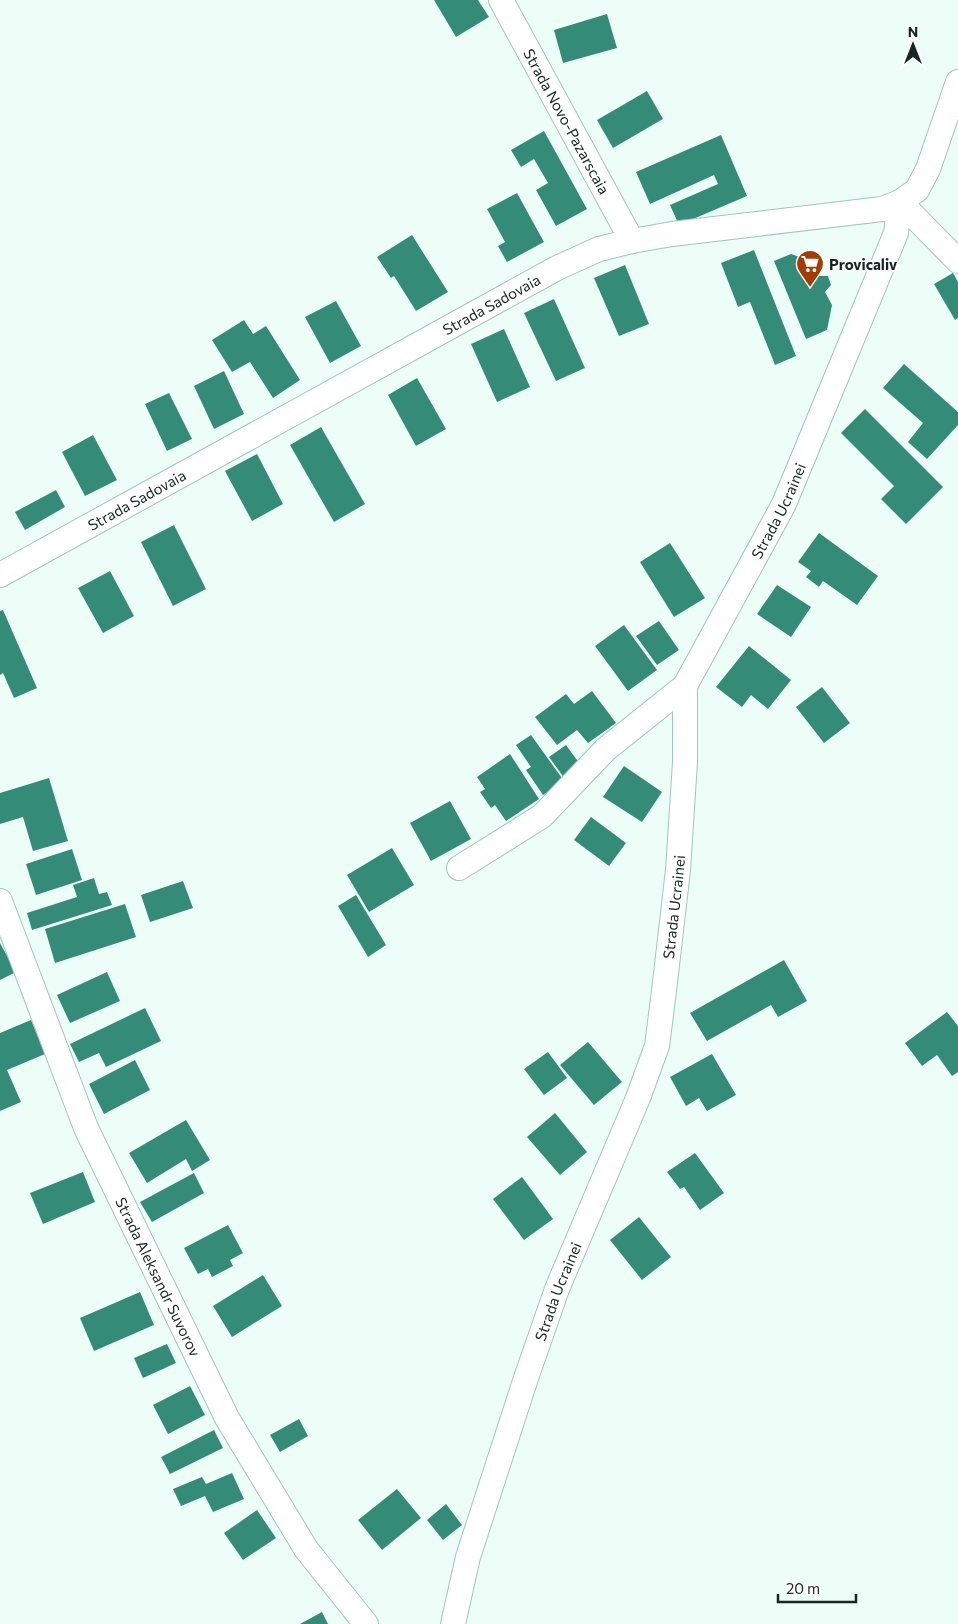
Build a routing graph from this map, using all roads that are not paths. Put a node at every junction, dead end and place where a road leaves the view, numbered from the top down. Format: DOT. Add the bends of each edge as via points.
graph roads {
  1 [pos="502,0"];
  2 [pos="958,82"];
  3 [pos="900,202"];
  4 [pos="632,241"];
  5 [pos="958,261"];
  6 [pos="0,575"];
  7 [pos="685,686"];
  8 [pos="459,868"];
  9 [pos="0,900"];
  10 [pos="366,1624"];
  11 [pos="453,1624"];
  1 -- 4 [label="street, Strada Novo-Pazarscaia"];
  2 -- 3 [label="street, Strada Sadovaia" via="928,169 916,190"];
  3 -- 4 [label="street, Strada Sadovaia" via="882,209"];
  3 -- 5 [label="street"];
  3 -- 7 [label="street, Strada Ucrainei" via="896,233 784,504"];
  4 -- 6 [label="street, Strada Sadovaia" via="599,249 556,268"];
  7 -- 8 [label="street" via="606,749 542,816"];
  7 -- 11 [label="street, Strada Ucrainei" via="685,762 678,870 656,1046 638,1098 556,1289 468,1556"];
  9 -- 10 [label="street, Strada Aleksandr Suvorov" via="86,1128 227,1418 306,1549"];
}
